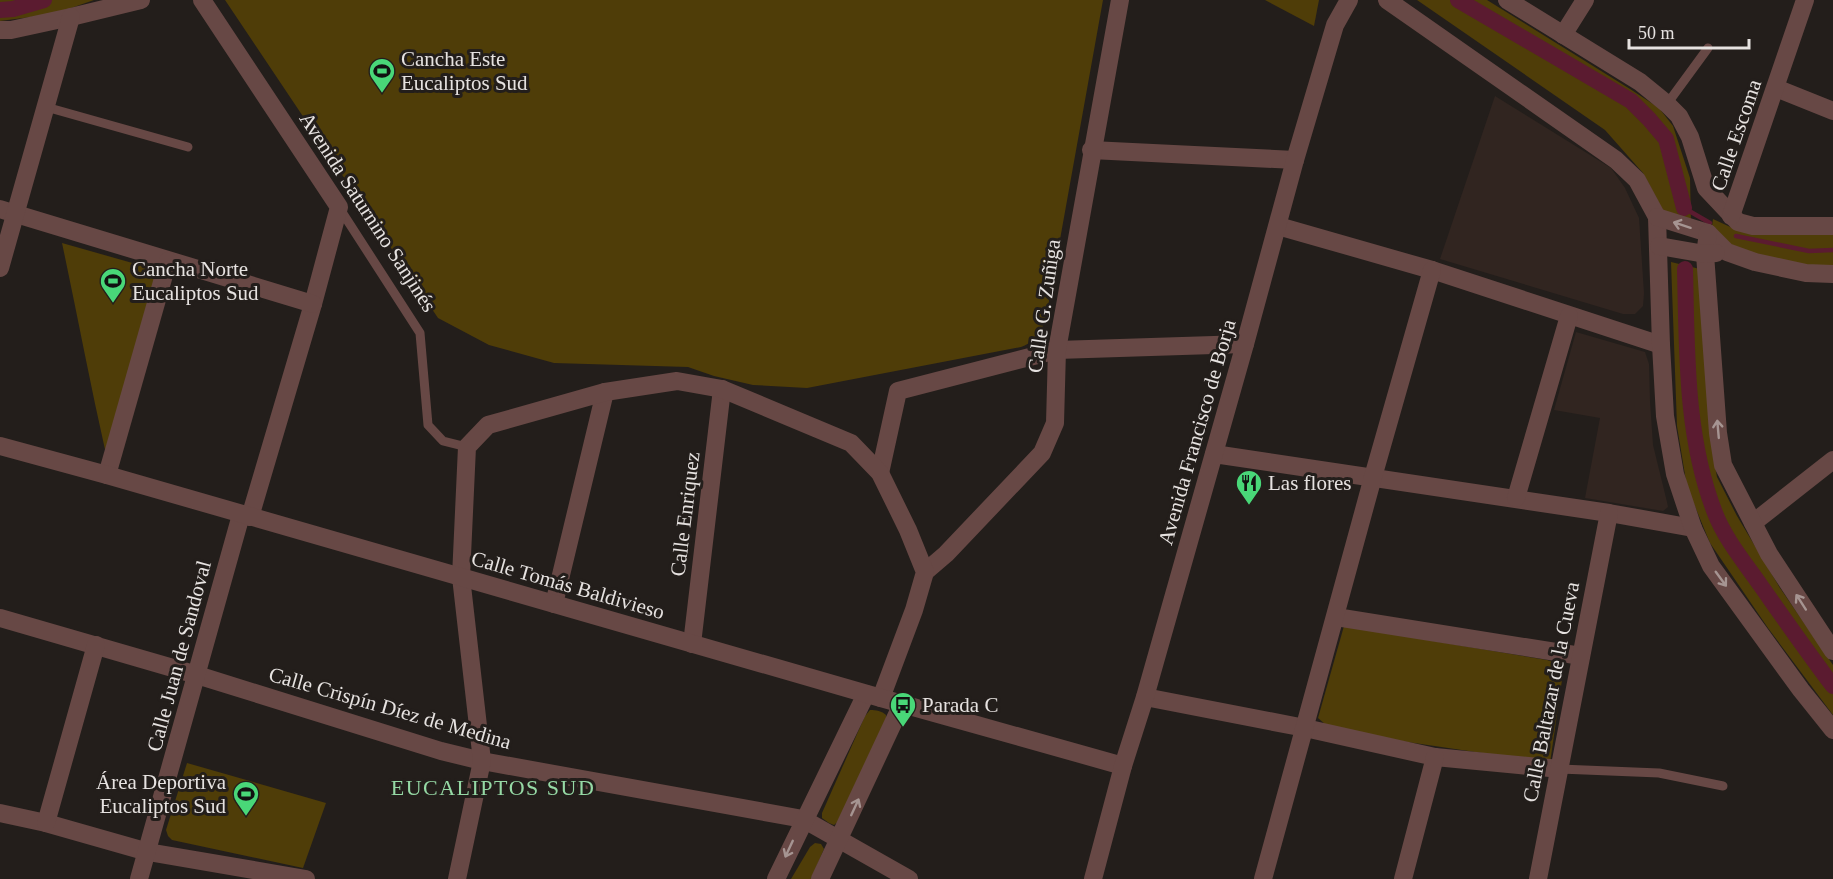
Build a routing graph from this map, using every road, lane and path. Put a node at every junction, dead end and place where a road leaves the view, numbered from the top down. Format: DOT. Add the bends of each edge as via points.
graph roads {
  1 [pos="141,0"];
  2 [pos="202,0"];
  3 [pos="1120,0"];
  4 [pos="1349,0"];
  5 [pos="1387,0"];
  6 [pos="1507,0"];
  7 [pos="1586,0"];
  8 [pos="1805,0"];
  9 [pos="71,17"];
  10 [pos="0,30"];
  11 [pos="1563,35"];
  12 [pos="1708,48"];
  13 [pos="1776,88"];
  14 [pos="1667,104"];
  15 [pos="46,107"];
  16 [pos="1833,111"];
  17 [pos="188,147"];
  18 [pos="1091,150"];
  19 [pos="1295,160"];
  20 [pos="339,207"];
  21 [pos="8,212"];
  22 [pos="1731,216"];
  23 [pos="1657,217"];
  24 [pos="1278,226"];
  25 [pos="1833,226"];
  26 [pos="1708,233"];
  27 [pos="1659,246"];
  28 [pos="1727,252"];
  29 [pos="1705,254"];
  30 [pos="168,261"];
  31 [pos="0,268"];
  32 [pos="1432,270"];
  33 [pos="1833,274"];
  34 [pos="313,304"];
  35 [pos="1569,316"];
  36 [pos="1245,344"];
  37 [pos="1661,345"];
  38 [pos="1057,350"];
  39 [pos="722,389"];
  40 [pos="605,392"];
  41 [pos="0,446"];
  42 [pos="467,447"];
  43 [pos="1214,454"];
  44 [pos="1833,460"];
  45 [pos="880,473"];
  46 [pos="107,475"];
  47 [pos="1373,477"];
  48 [pos="1516,498"];
  49 [pos="1609,513"];
  50 [pos="245,516"];
  51 [pos="1753,523"];
  52 [pos="1692,528"];
  53 [pos="925,572"];
  54 [pos="460,578"];
  55 [pos="554,604"];
  56 [pos="1336,617"];
  57 [pos="0,618"];
  58 [pos="693,644"];
  59 [pos="96,645"];
  60 [pos="1833,651"];
  61 [pos="1581,656"];
  62 [pos="197,675"];
  63 [pos="873,696"];
  64 [pos="1145,697"];
  65 [pos="902,704"];
  66 [pos="1305,728"];
  67 [pos="1833,730"];
  68 [pos="1435,757"];
  69 [pos="482,761"];
  70 [pos="1124,766"];
  71 [pos="1560,769"];
  72 [pos="1722,786"];
  73 [pos="0,813"];
  74 [pos="803,819"];
  75 [pos="45,822"];
  76 [pos="840,839"];
  77 [pos="148,852"];
  78 [pos="139,879"];
  79 [pos="306,879"];
  80 [pos="457,879"];
  81 [pos="776,879"];
  82 [pos="820,879"];
  83 [pos="909,879"];
  84 [pos="1093,879"];
  85 [pos="1263,879"];
  86 [pos="1403,879"];
  87 [pos="1538,879"];
  1 -- 9 [label="street"];
  2 -- 20 [label="street, Avenida Saturnino Sanjinés"];
  3 -- 18 [label="street, Calle G. Zuñiga"];
  4 -- 19 [label="street, Avenida Francisco de Borja" via="1335,25"];
  5 -- 23 [label="street" via="1616,160 1637,180"];
  6 -- 11 [label="street"];
  7 -- 11 [label="street"];
  8 -- 13 [label="street, Calle Escoma"];
  9 -- 10 [label="street"];
  9 -- 15 [label="street"];
  11 -- 14 [label="street" via="1640,82"];
  12 -- 14 [label="lane"];
  13 -- 16 [label="street"];
  13 -- 22 [label="street, Calle Escoma"];
  14 -- 22 [label="street" via="1690,137 1706,188"];
  15 -- 17 [label="lane"];
  15 -- 21 [label="street"];
  18 -- 19 [label="street"];
  18 -- 38 [label="street, Calle G. Zuñiga"];
  19 -- 24 [label="street, Avenida Francisco de Borja"];
  20 -- 34 [label="street, Calle Juan de Sandoval"];
  20 -- 42 [label="lane, Avenida Saturnino Sanjinés" via="420,333 428,425 443,441"];
  21 -- 30 [label="street"];
  21 -- 31 [label="street"];
  22 -- 25 [label="street" via="1753,226"];
  26 -- 23 [label="street, one-way"];
  23 -- 27 [label="street"];
  24 -- 32 [label="street"];
  24 -- 36 [label="street, Avenida Francisco de Borja"];
  26 -- 28 [label="street"];
  26 -- 29 [label="street"];
  27 -- 29 [label="street"];
  27 -- 37 [label="street"];
  28 -- 29 [label="street"];
  28 -- 33 [label="street" via="1806,273"];
  51 -- 29 [label="street, one-way" via="1723,465"];
  30 -- 34 [label="street"];
  30 -- 46 [label="street"];
  32 -- 35 [label="street"];
  32 -- 47 [label="street"];
  34 -- 50 [label="street, Calle Juan de Sandoval"];
  35 -- 37 [label="street"];
  35 -- 48 [label="street"];
  36 -- 38 [label="street"];
  36 -- 43 [label="street, Avenida Francisco de Borja"];
  37 -- 52 [label="street" via="1665,416 1675,474"];
  38 -- 45 [label="street" via="898,391"];
  38 -- 53 [label="street, Calle G. Zuñiga" via="1055,423 1042,453"];
  39 -- 40 [label="street" via="677,381"];
  39 -- 45 [label="street" via="851,443"];
  39 -- 58 [label="street, Calle Enriquez"];
  40 -- 42 [label="street" via="488,425"];
  40 -- 55 [label="street"];
  41 -- 46 [label="street, Calle Tomás Baldivieso"];
  42 -- 54 [label="street"];
  43 -- 47 [label="street"];
  43 -- 64 [label="street, Avenida Francisco de Borja"];
  44 -- 51 [label="street"];
  45 -- 53 [label="street"];
  46 -- 50 [label="street, Calle Tomás Baldivieso"];
  47 -- 48 [label="street"];
  47 -- 56 [label="street"];
  48 -- 49 [label="street"];
  49 -- 52 [label="street"];
  49 -- 61 [label="street, Calle Baltazar de la Cueva"];
  50 -- 54 [label="street, Calle Tomás Baldivieso"];
  50 -- 62 [label="street, Calle Juan de Sandoval"];
  60 -- 51 [label="street, one-way"];
  52 -- 67 [label="street, one-way" via="1711,566"];
  53 -- 63 [label="street" via="914,610"];
  54 -- 55 [label="street, Calle Tomás Baldivieso"];
  54 -- 69 [label="street"];
  55 -- 58 [label="street, Calle Tomás Baldivieso"];
  56 -- 61 [label="street"];
  56 -- 66 [label="street"];
  57 -- 59 [label="street, Calle Crispín Díez de Medina"];
  58 -- 63 [label="street, Calle Tomás Baldivieso"];
  59 -- 62 [label="street, Calle Crispín Díez de Medina"];
  59 -- 75 [label="street"];
  61 -- 71 [label="street, Calle Baltazar de la Cueva"];
  62 -- 69 [label="street, Calle Crispín Díez de Medina"];
  62 -- 77 [label="street, Calle Juan de Sandoval"];
  63 -- 65 [label="street, Calle Tomás Baldivieso"];
  63 -- 74 [label="street"];
  64 -- 66 [label="street"];
  64 -- 70 [label="street, Avenida Francisco de Borja"];
  65 -- 70 [label="street, Calle Tomás Baldivieso"];
  76 -- 65 [label="street, one-way"];
  66 -- 68 [label="street"];
  66 -- 85 [label="street"];
  68 -- 71 [label="street"];
  68 -- 86 [label="street"];
  69 -- 74 [label="street, Calle Crispín Díez de Medina"];
  69 -- 80 [label="street"];
  70 -- 84 [label="street, Avenida Francisco de Borja"];
  71 -- 72 [label="lane" via="1659,773"];
  71 -- 87 [label="street, Calle Baltazar de la Cueva"];
  73 -- 75 [label="street"];
  74 -- 76 [label="street, Calle Crispín Díez de Medina"];
  74 -- 81 [label="street, one-way"];
  75 -- 77 [label="street"];
  76 -- 82 [label="street"];
  76 -- 83 [label="street, Calle Crispín Díez de Medina"];
  77 -- 78 [label="street, Calle Juan de Sandoval"];
  77 -- 79 [label="street"];
}
